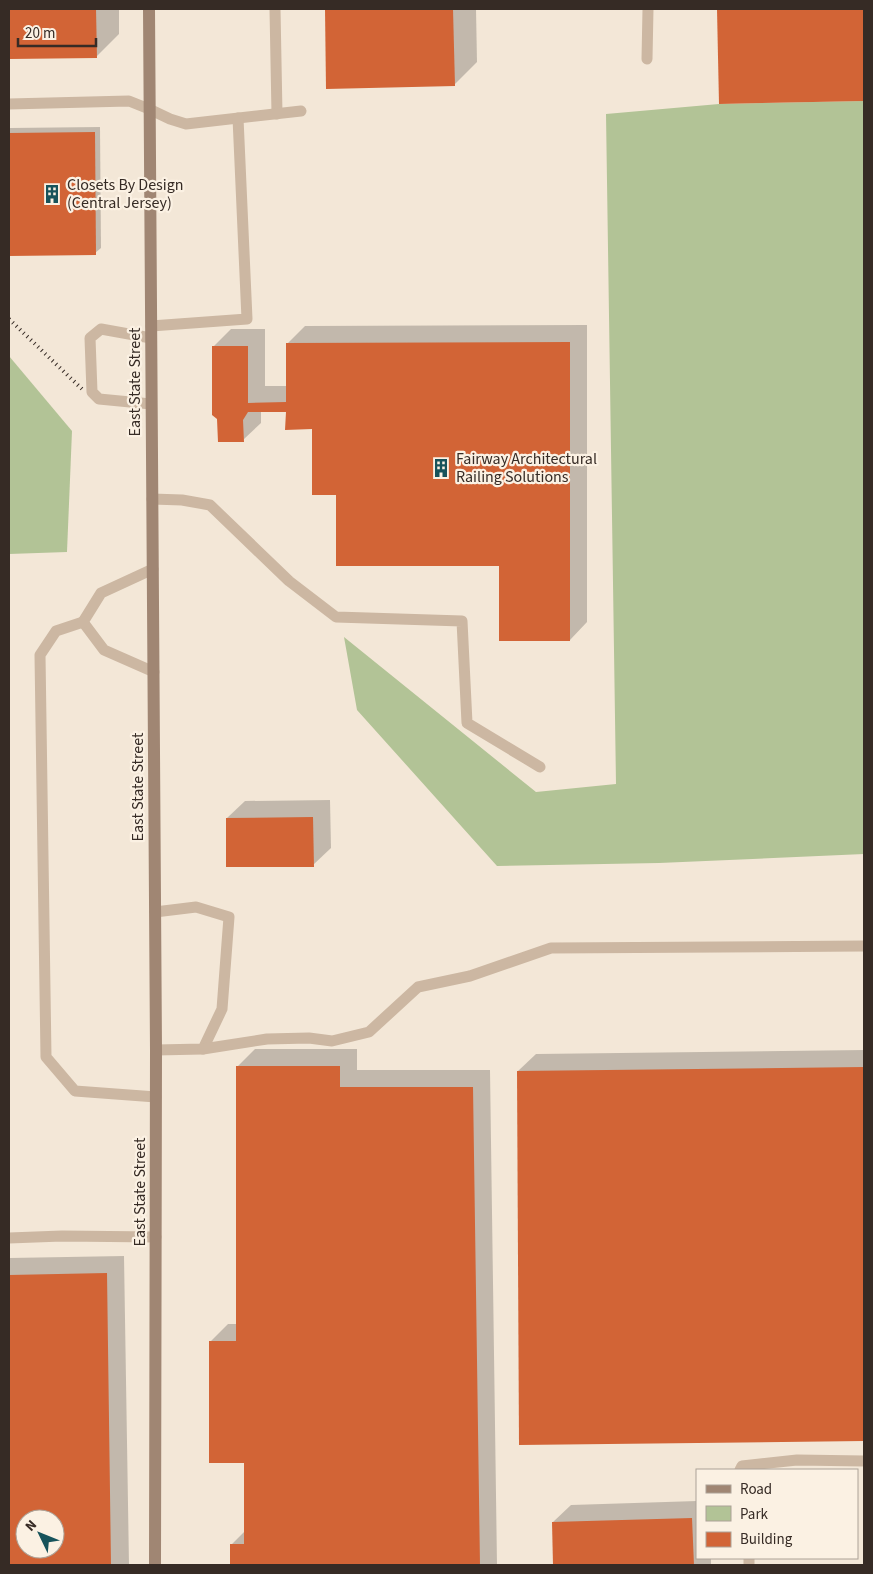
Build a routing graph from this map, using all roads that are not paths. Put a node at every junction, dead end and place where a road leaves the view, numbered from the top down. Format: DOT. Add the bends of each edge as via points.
graph roads {
  1 [pos="149,9"];
  2 [pos="275,9"];
  3 [pos="648,9"];
  4 [pos="647,59"];
  5 [pos="9,104"];
  6 [pos="149,109"];
  7 [pos="301,111"];
  8 [pos="277,114"];
  9 [pos="238,118"];
  10 [pos="151,332"];
  11 [pos="152,404"];
  12 [pos="152,499"];
  13 [pos="153,569"];
  14 [pos="83,622"];
  15 [pos="154,672"];
  16 [pos="540,767"];
  17 [pos="155,912"];
  18 [pos="864,946"];
  19 [pos="203,1049"];
  20 [pos="156,1050"];
  21 [pos="156,1097"];
  22 [pos="156,1237"];
  23 [pos="9,1238"];
  24 [pos="864,1461"];
  25 [pos="740,1469"];
  26 [pos="155,1565"];
  1 -- 6 [label="street, East State Street"];
  2 -- 8 [label="lane"];
  3 -- 4 [label="lane"];
  5 -- 6 [label="lane" via="129,101"];
  6 -- 9 [label="lane" via="186,124"];
  6 -- 10 [label="street, East State Street"];
  7 -- 8 [label="lane"];
  8 -- 9 [label="lane"];
  9 -- 10 [label="lane" via="247,319"];
  10 -- 11 [label="street, East State Street"];
  10 -- 11 [label="lane" via="101,329 90,338 92,392 99,399"];
  11 -- 12 [label="street, East State Street"];
  12 -- 13 [label="street, East State Street"];
  12 -- 16 [label="lane" via="210,505 289,581 336,616 462,621 467,723"];
  13 -- 14 [label="lane" via="101,594"];
  13 -- 15 [label="street, East State Street"];
  14 -- 15 [label="lane" via="104,650"];
  14 -- 21 [label="lane" via="56,631 40,655 46,1057 75,1091"];
  15 -- 17 [label="street, East State Street"];
  17 -- 19 [label="lane" via="196,907 229,917 222,1009"];
  17 -- 20 [label="street, East State Street"];
  18 -- 19 [label="lane" via="551,948 470,976 418,987 369,1032 332,1040 267,1039"];
  19 -- 20 [label="lane"];
  20 -- 21 [label="street, East State Street"];
  21 -- 22 [label="street, East State Street"];
  22 -- 23 [label="lane"];
  22 -- 26 [label="street, East State Street"];
  24 -- 25 [label="lane" via="797,1460 742,1466"];
}
